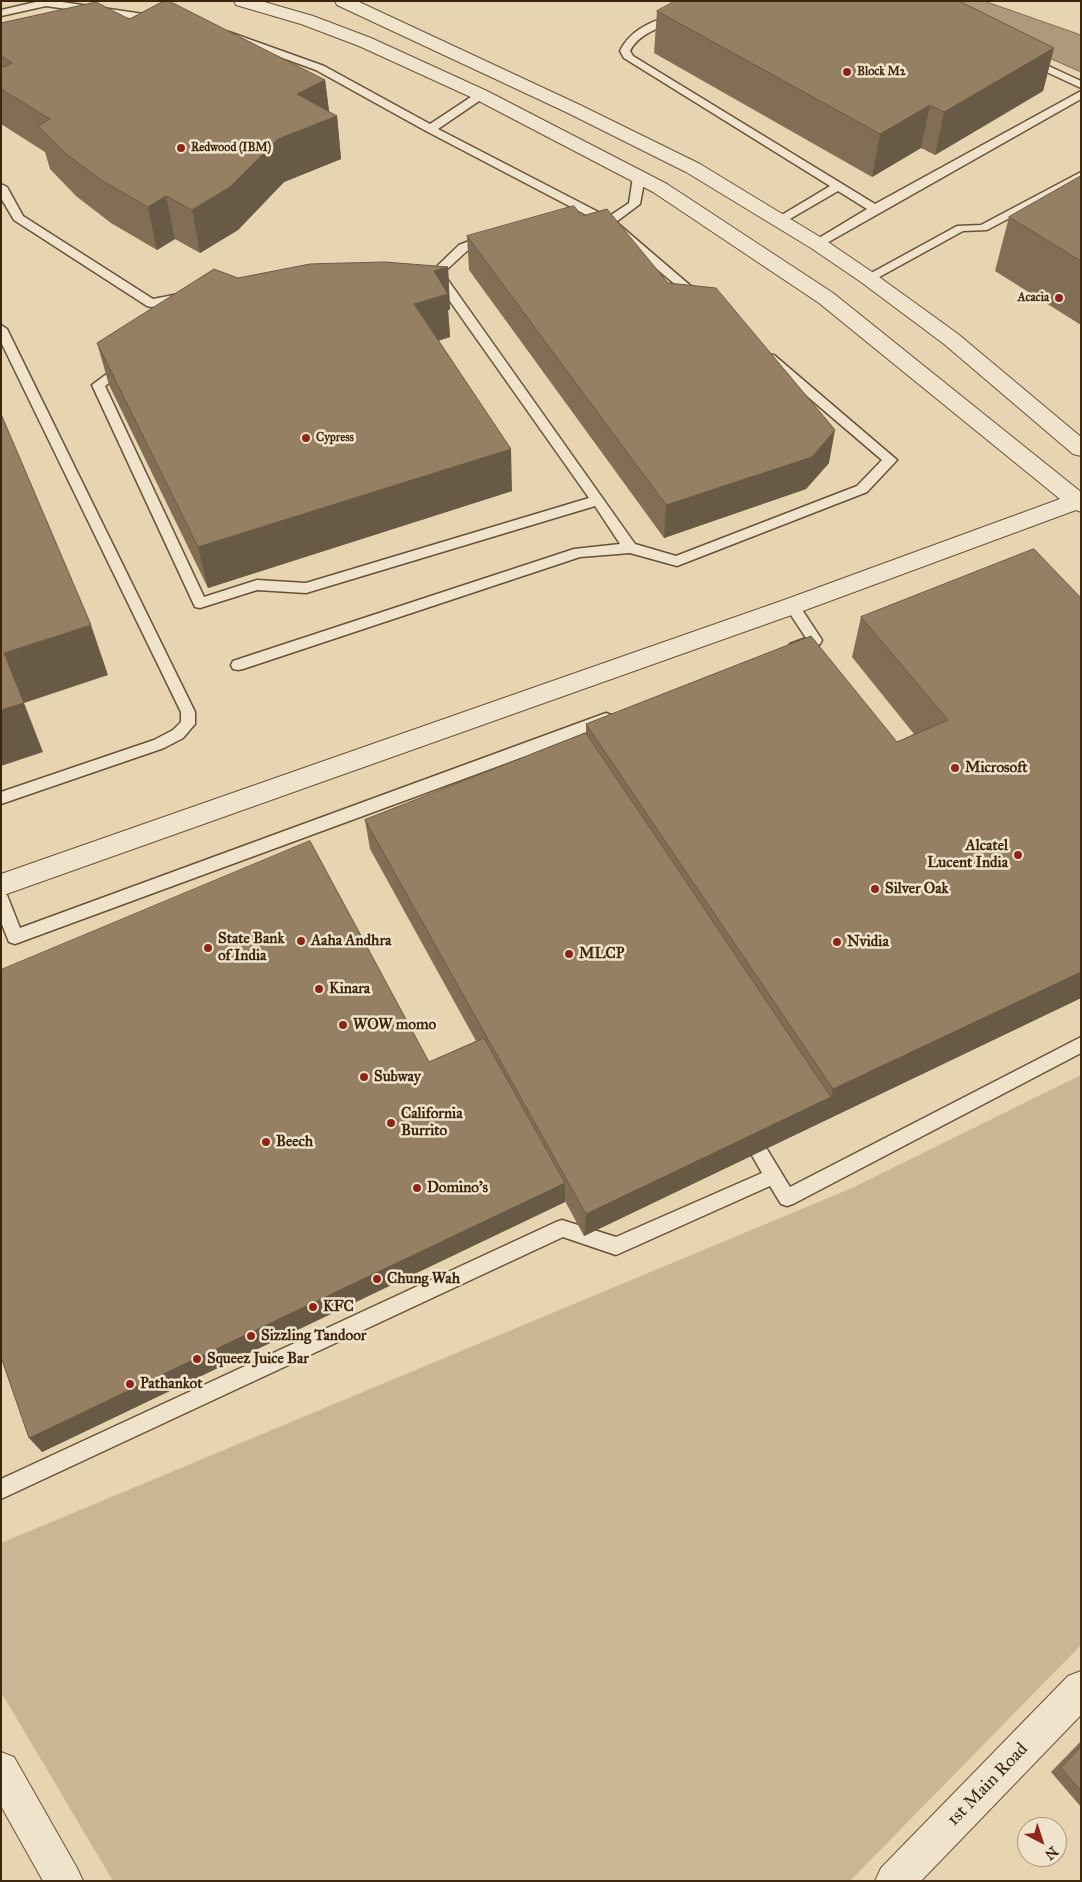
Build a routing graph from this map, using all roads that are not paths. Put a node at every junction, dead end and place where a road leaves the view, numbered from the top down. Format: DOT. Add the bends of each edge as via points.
graph roads {
  1 [pos="242,1"];
  2 [pos="343,1"];
  3 [pos="1,13"];
  4 [pos="685,14"];
  5 [pos="169,21"];
  6 [pos="222,34"];
  7 [pos="1020,56"];
  8 [pos="1081,85"];
  9 [pos="1081,94"];
  10 [pos="482,95"];
  11 [pos="430,129"];
  12 [pos="1081,175"];
  13 [pos="639,176"];
  14 [pos="1,187"];
  15 [pos="836,187"];
  16 [pos="875,209"];
  17 [pos="779,221"];
  18 [pos="608,222"];
  19 [pos="590,224"];
  20 [pos="497,234"];
  21 [pos="818,244"];
  22 [pos="432,274"];
  23 [pos="868,278"];
  24 [pos="193,295"];
  25 [pos="708,306"];
  26 [pos="1,330"];
  27 [pos="761,350"];
  28 [pos="131,362"];
  29 [pos="1081,448"];
  30 [pos="598,500"];
  31 [pos="1080,502"];
  32 [pos="630,548"];
  33 [pos="792,606"];
  34 [pos="778,654"];
  35 [pos="238,665"];
  36 [pos="622,713"];
  37 [pos="526,750"];
  38 [pos="545,779"];
  39 [pos="1,798"];
  40 [pos="1,885"];
  41 [pos="1,900"];
  42 [pos="8,939"];
  43 [pos="1081,1044"];
  44 [pos="759,1152"];
  45 [pos="774,1176"];
  46 [pos="1,1490"];
  47 [pos="1081,1689"];
  48 [pos="1,1770"];
  49 [pos="64,1881"];
  50 [pos="894,1881"];
  1 -- 10 [label="street" via="307,20 365,42"];
  2 -- 17 [label="street" via="684,164"];
  3 -- 5 [label="lane" via="46,3"];
  4 -- 15 [label="lane" via="640,33 627,44 625,51 629,58"];
  6 -- 11 [label="lane" via="320,68"];
  7 -- 8 [label="lane"];
  9 -- 16 [label="lane"];
  10 -- 11 [label="lane"];
  10 -- 13 [label="street"];
  11 -- 18 [label="lane"];
  12 -- 23 [label="lane" via="983,228 962,228"];
  13 -- 18 [label="lane" via="634,204"];
  13 -- 31 [label="street" via="826,298"];
  14 -- 24 [label="lane" via="18,218 151,303"];
  15 -- 16 [label="lane"];
  15 -- 17 [label="lane"];
  16 -- 21 [label="lane"];
  17 -- 21 [label="street"];
  18 -- 19 [label="lane"];
  18 -- 25 [label="lane"];
  20 -- 22 [label="lane" via="463,248"];
  21 -- 23 [label="street"];
  22 -- 30 [label="lane"];
  23 -- 29 [label="street" via="950,339"];
  26 -- 39 [label="lane" via="188,712 188,724 178,734 159,744"];
  27 -- 32 [label="lane" via="890,460 862,488 677,561"];
  28 -- 30 [label="lane" via="98,384 200,603 257,585 306,588"];
  30 -- 32 [label="lane"];
  31 -- 33 [label="street"];
  32 -- 35 [label="lane" via="579,552"];
  33 -- 34 [label="lane" via="815,640"];
  33 -- 40 [label="street"];
  36 -- 37 [label="lane"];
  37 -- 38 [label="lane"];
  37 -- 42 [label="lane"];
  41 -- 42 [label="lane"];
  43 -- 45 [label="lane" via="787,1198"];
  44 -- 45 [label="lane"];
  45 -- 46 [label="lane" via="616,1246 562,1228"];
  47 -- 50 [label="street, 1st Main Road"];
  48 -- 49 [label="street"];
}
